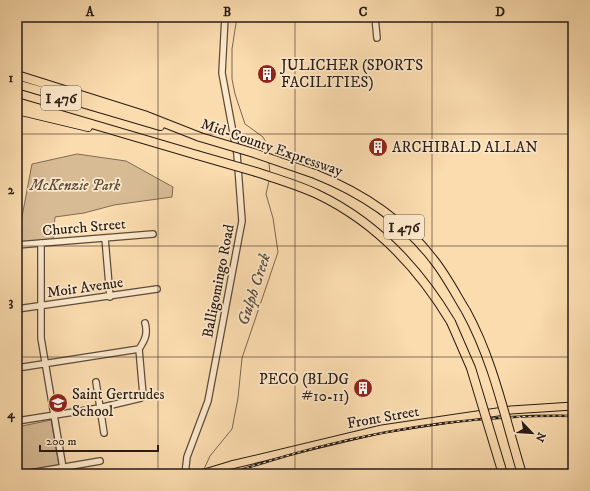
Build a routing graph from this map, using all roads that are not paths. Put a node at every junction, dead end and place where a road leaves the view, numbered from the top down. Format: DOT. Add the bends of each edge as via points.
graph roads {
  1 [pos="225,17"];
  2 [pos="375,17"];
  3 [pos="377,38"];
  4 [pos="17,75"];
  5 [pos="17,84"];
  6 [pos="17,102"];
  7 [pos="17,110"];
  8 [pos="200,137"];
  9 [pos="147,141"];
  10 [pos="153,234"];
  11 [pos="105,238"];
  12 [pos="40,243"];
  13 [pos="17,245"];
  14 [pos="157,288"];
  15 [pos="110,297"];
  16 [pos="40,306"];
  17 [pos="17,309"];
  18 [pos="145,323"];
  19 [pos="139,349"];
  20 [pos="45,363"];
  21 [pos="17,368"];
  22 [pos="96,382"];
  23 [pos="573,406"];
  24 [pos="99,408"];
  25 [pos="53,415"];
  26 [pos="17,422"];
  27 [pos="104,433"];
  28 [pos="100,461"];
  29 [pos="63,467"];
  30 [pos="205,473"];
  31 [pos="24,474"];
  32 [pos="64,474"];
  33 [pos="185,474"];
  34 [pos="503,474"];
  35 [pos="522,474"];
  1 -- 33 [label="street, Balligomingo Road" via="222,73 237,154 242,221 210,395 187,457"];
  2 -- 3 [label="street"];
  4 -- 8 [label="highway" via="144,115"];
  5 -- 8 [label="highway, Mid-County Expressway / I 476"];
  6 -- 9 [label="highway, Mid-County Expressway / I 476"];
  7 -- 9 [label="highway"];
  8 -- 35 [label="highway, Mid-County Expressway / I 476, bridge" via="315,174 347,188 400,223 433,258 479,337 490,365"];
  9 -- 34 [label="highway, Mid-County Expressway / I 476, bridge" via="250,170 317,194 360,220 402,255 423,278 451,322 471,368"];
  10 -- 11 [label="street, Church Street"];
  11 -- 12 [label="street, Church Street"];
  11 -- 15 [label="street"];
  12 -- 13 [label="street, Church Street"];
  12 -- 16 [label="street"];
  14 -- 15 [label="street, Moir Avenue"];
  15 -- 16 [label="street, Moir Avenue"];
  16 -- 17 [label="street, Moir Avenue"];
  16 -- 20 [label="street"];
  18 -- 19 [label="street" via="146,336"];
  19 -- 20 [label="street"];
  19 -- 24 [label="street" via="143,395 141,398"];
  20 -- 21 [label="street"];
  20 -- 25 [label="street"];
  22 -- 24 [label="street"];
  23 -- 30 [label="main road, Front Street" via="505,410 382,429"];
  24 -- 25 [label="street"];
  24 -- 27 [label="street"];
  25 -- 26 [label="street"];
  25 -- 29 [label="street"];
  28 -- 29 [label="street"];
  29 -- 31 [label="street"];
  29 -- 32 [label="street"];
}
